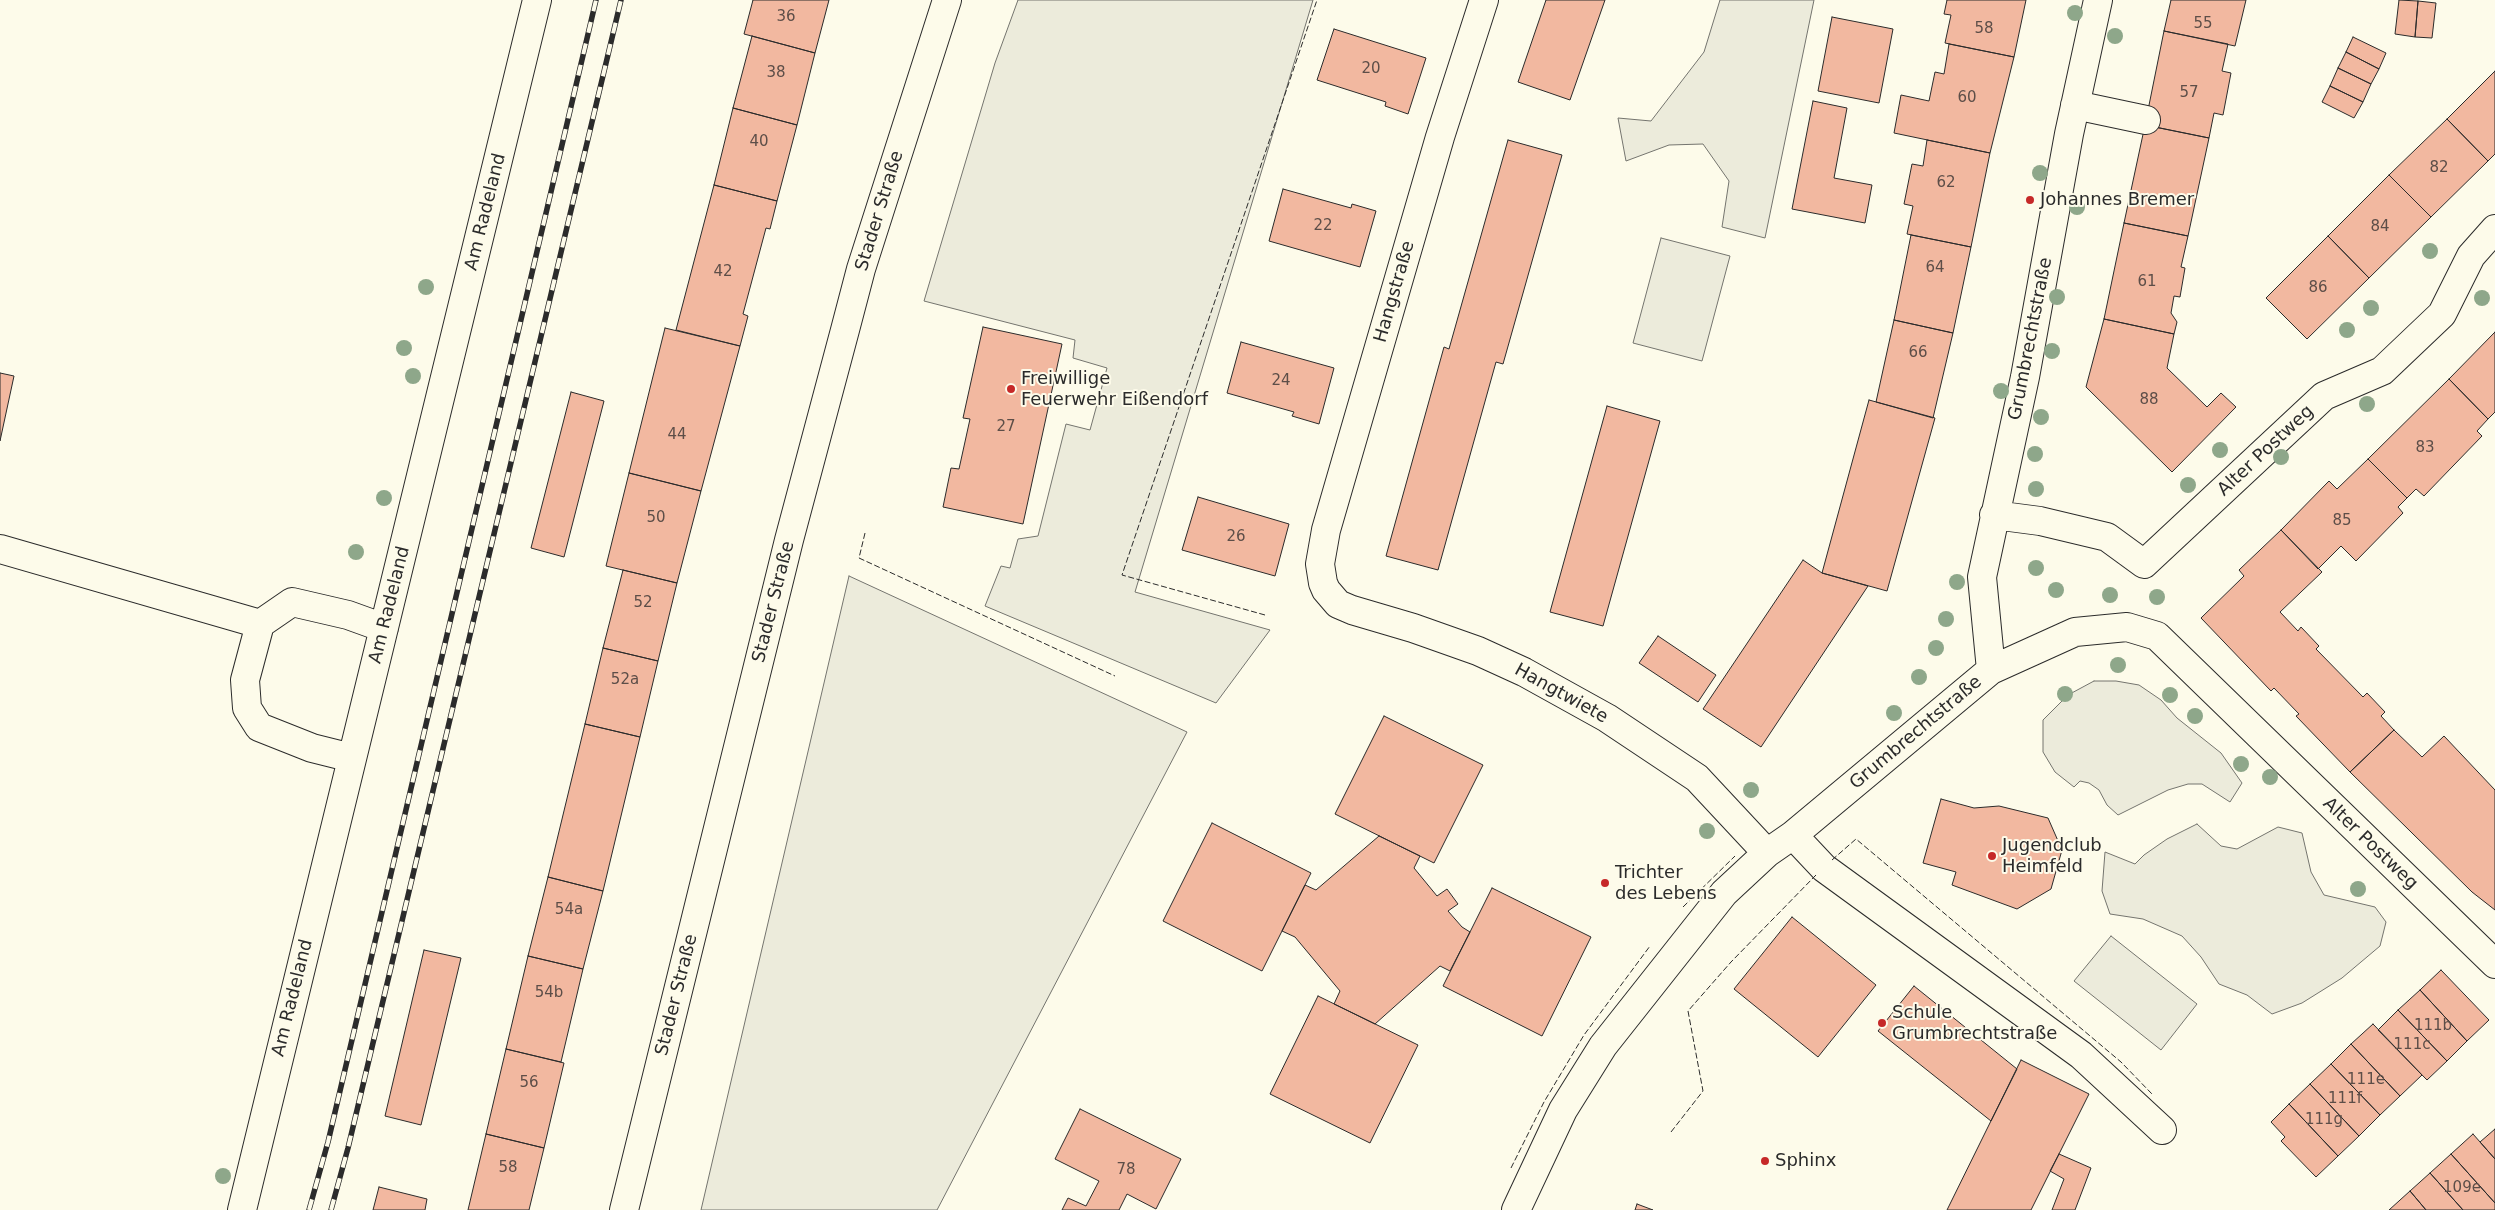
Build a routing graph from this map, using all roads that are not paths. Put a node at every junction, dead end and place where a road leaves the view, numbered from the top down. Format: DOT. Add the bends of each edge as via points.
graph roads {
  1 [pos="537,0"];
  2 [pos="947,0"];
  3 [pos="1484,0"];
  4 [pos="2098,0"];
  5 [pos="2076,104"];
  6 [pos="2146,120"];
  7 [pos="2495,228"];
  8 [pos="1994,515"];
  9 [pos="0,549"];
  10 [pos="1325,587"];
  11 [pos="260,624"];
  12 [pos="384,628"];
  13 [pos="1991,670"];
  14 [pos="352,758"];
  15 [pos="1793,835"];
  16 [pos="1767,853"];
  17 [pos="2495,964"];
  18 [pos="2162,1130"];
  19 [pos="242,1210"];
  20 [pos="624,1210"];
  21 [pos="1516,1210"];
  1 -- 12 [label="street, Am Radeland"];
  2 -- 20 [label="street, Stader Straße" via="861,269 789,540"];
  3 -- 10 [label="street, Hangstraße" via="1440,137 1326,530 1320,564"];
  4 -- 5 [label="street, Grumbrechtstraße"];
  5 -- 6 [label="street"];
  5 -- 8 [label="street, Grumbrechtstraße" via="2025,377"];
  7 -- 8 [label="street, Alter Postweg" via="2471,256 2442,314 2382,371 2324,396 2144,564 2107,537 2040,520"];
  8 -- 13 [label="street, Grumbrechtstraße" via="1982,578"];
  9 -- 11 [label="street"];
  10 -- 16 [label="street, Hangtwiete" via="1338,604 1478,651 1524,672 1607,718 1697,778"];
  11 -- 12 [label="street" via="292,602"];
  11 -- 14 [label="street" via="245,680 247,708 259,727 312,748"];
  12 -- 14 [label="street, Am Radeland"];
  13 -- 15 [label="street, Grumbrechtstraße"];
  13 -- 17 [label="street, Alter Postweg" via="2075,632 2127,627 2157,636"];
  14 -- 19 [label="street, Am Radeland"];
  15 -- 16 [label="street, Grumbrechtstraße"];
  15 -- 18 [label="street" via="1824,868 2081,1055"];
  16 -- 21 [label="street, Grumbrechtstraße" via="1724,893 1603,1046 1563,1110"];
}
